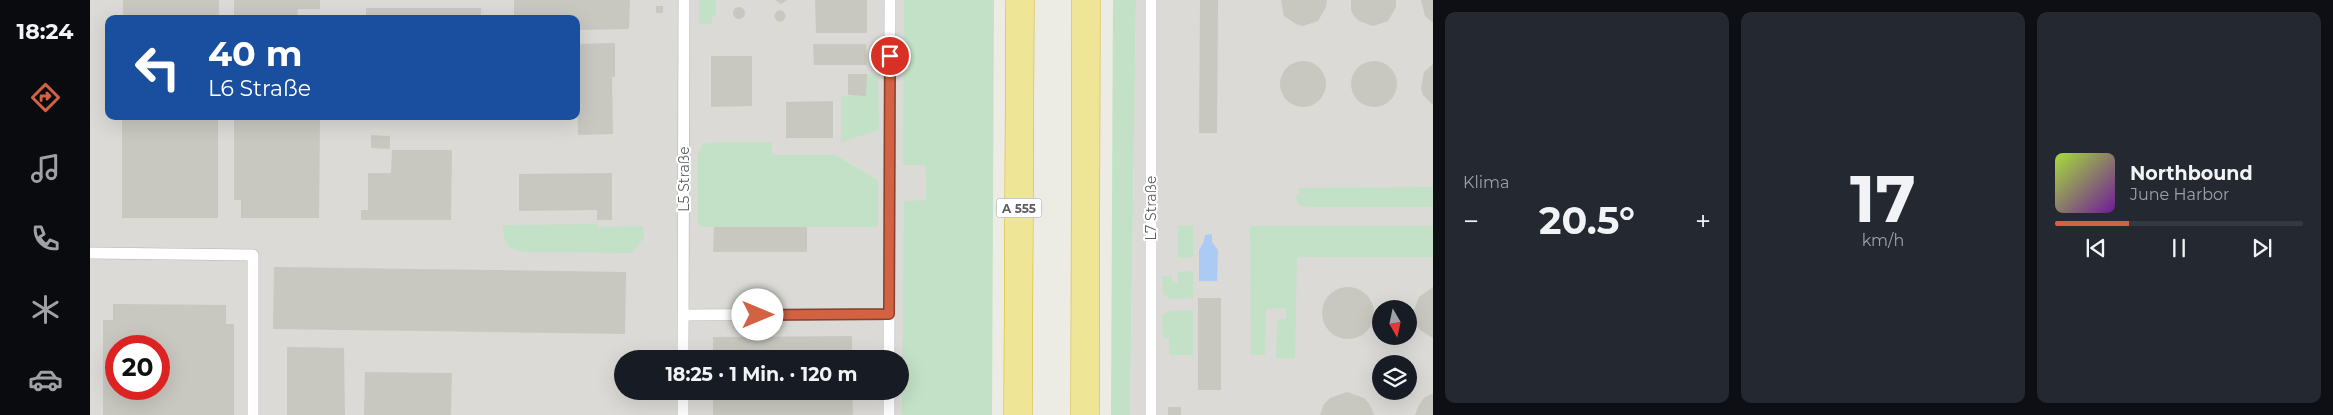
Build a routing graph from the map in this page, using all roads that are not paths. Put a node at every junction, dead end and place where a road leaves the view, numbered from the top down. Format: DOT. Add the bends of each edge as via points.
graph roads {
  1 [pos="684,0"];
  2 [pos="890,0"];
  3 [pos="1020,0"];
  4 [pos="1086,0"];
  5 [pos="1151,0"];
  6 [pos="90,253"];
  7 [pos="889,314"];
  8 [pos="684,315"];
  9 [pos="683,350"];
  10 [pos="889,350"];
  11 [pos="683,400"];
  12 [pos="889,400"];
  13 [pos="253,415"];
  14 [pos="683,415"];
  15 [pos="889,415"];
  16 [pos="1018,415"];
  17 [pos="1085,415"];
  18 [pos="1152,415"];
  1 -- 8 [label="lane, L5 Straße"];
  2 -- 7 [label="lane"];
  3 -- 16 [label="highway, A 555"];
  4 -- 17 [label="highway"];
  5 -- 18 [label="lane, L7 Straße"];
  6 -- 13 [label="lane" via="253,255"];
  7 -- 8 [label="lane"];
  7 -- 10 [label="lane"];
  8 -- 9 [label="lane, L5 Straße"];
  11 -- 14 [label="lane"];
  12 -- 15 [label="lane"];
}
